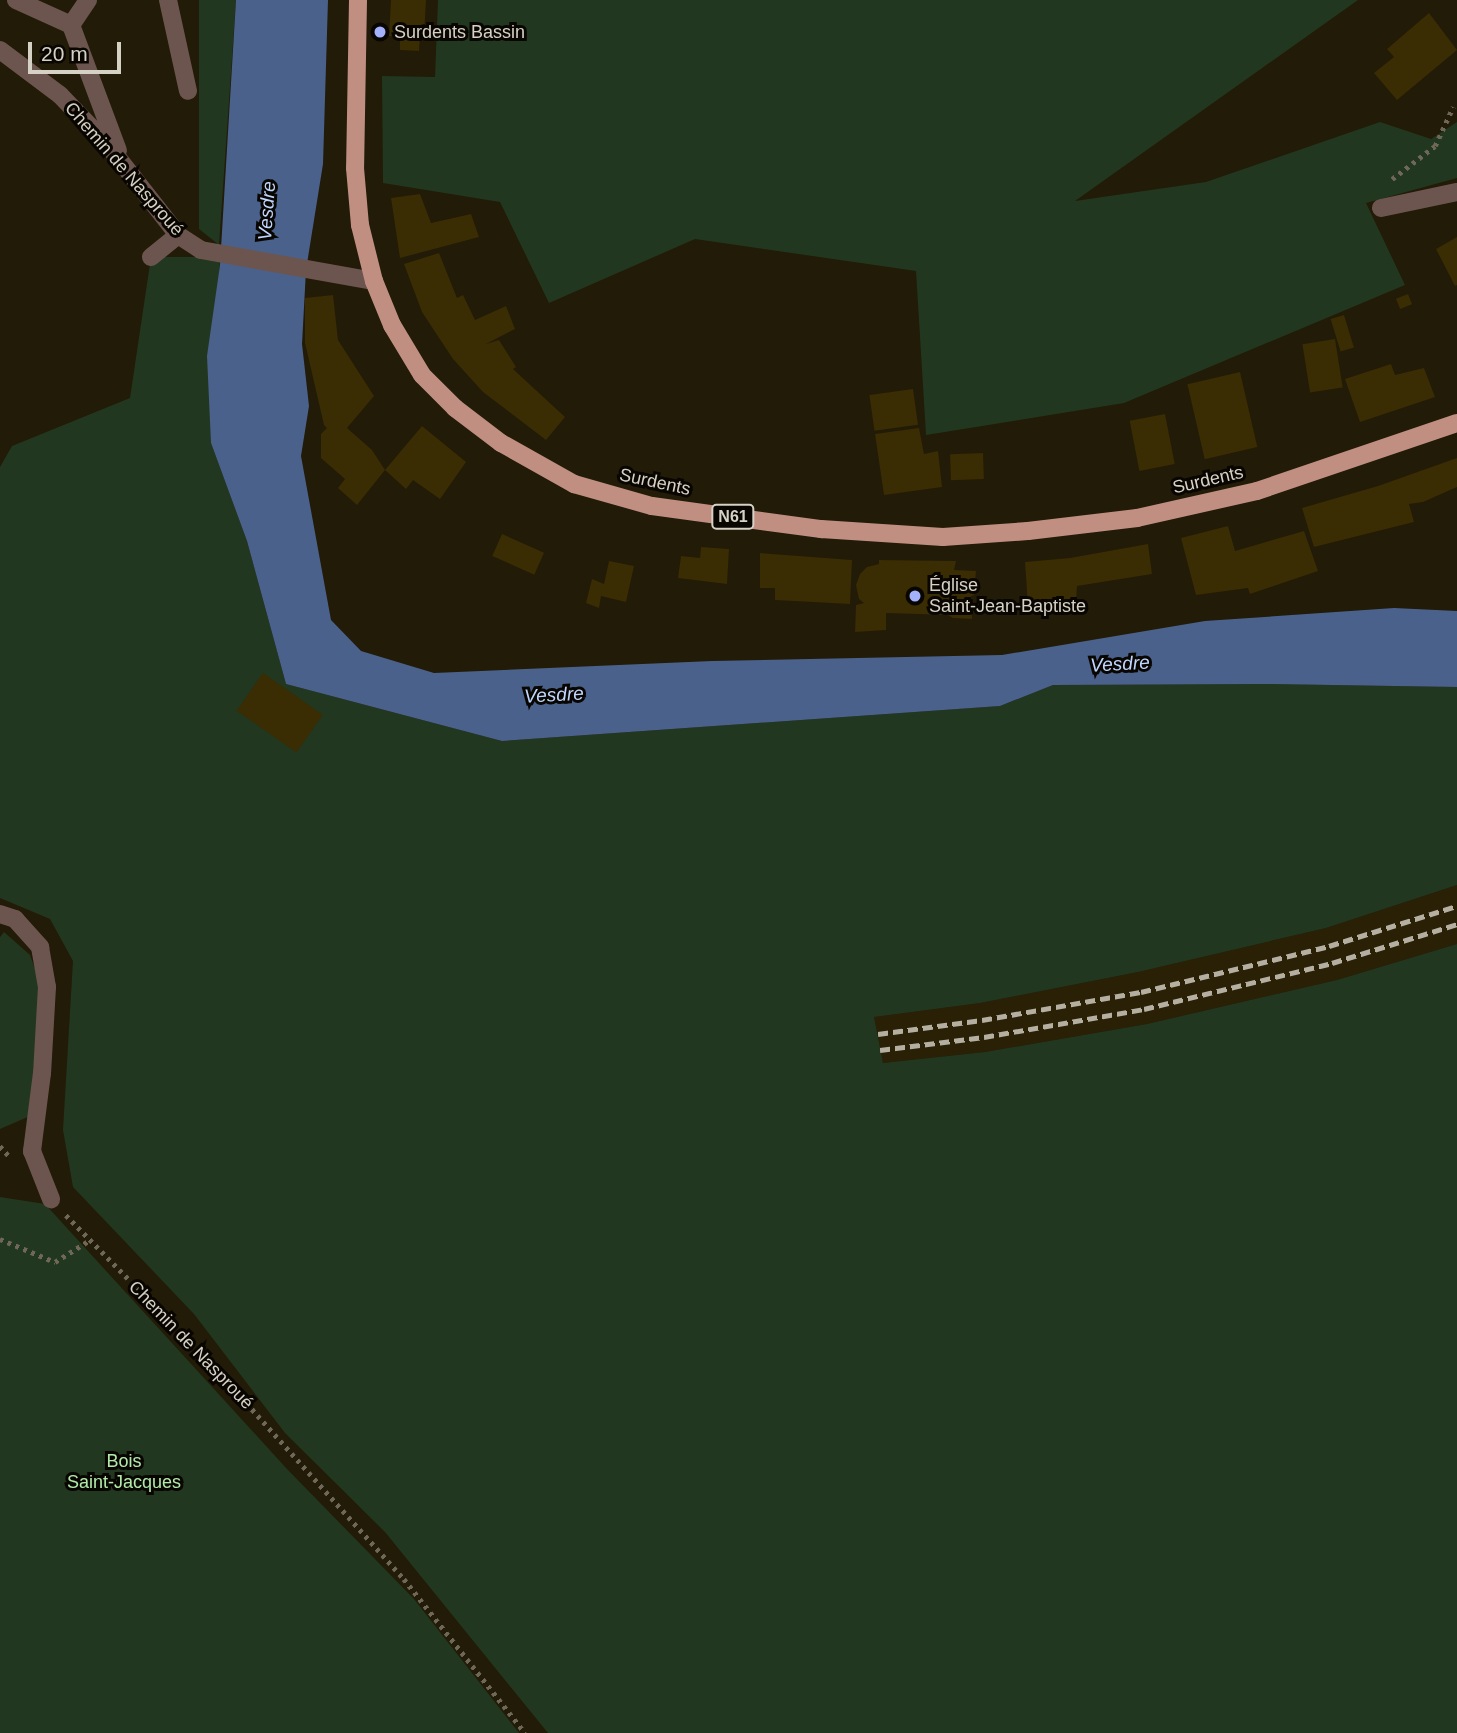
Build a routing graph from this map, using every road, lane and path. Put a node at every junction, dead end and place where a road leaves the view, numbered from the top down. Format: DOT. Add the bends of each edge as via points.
graph roads {
  1 [pos="16,0"];
  2 [pos="88,0"];
  3 [pos="168,0"];
  4 [pos="358,0"];
  5 [pos="72,24"];
  6 [pos="0,50"];
  7 [pos="188,91"];
  8 [pos="1453,107"];
  9 [pos="122,164"];
  10 [pos="1457,192"];
  11 [pos="1381,208"];
  12 [pos="178,235"];
  13 [pos="150,257"];
  14 [pos="374,281"];
  15 [pos="1457,423"];
  16 [pos="0,914"];
  17 [pos="51,1199"];
  18 [pos="0,1239"];
  19 [pos="90,1240"];
  20 [pos="525,1733"];
  1 -- 5 [label="street"];
  2 -- 5 [label="street"];
  3 -- 7 [label="street"];
  4 -- 14 [label="main road, Surdents / N61" via="355,168 360,225"];
  5 -- 9 [label="street"];
  6 -- 9 [label="street, Chemin de Nasproué" via="60,95"];
  8 -- 11 [label="path" via="1435,146 1381,188"];
  9 -- 12 [label="street, Chemin de Nasproué"];
  10 -- 11 [label="street"];
  12 -- 13 [label="street"];
  12 -- 14 [label="street, Chemin de Nasproué" via="201,250"];
  14 -- 15 [label="main road, Surdents / N61" via="392,325 422,374 455,408 501,443 563,479 652,506 821,529 943,537 1137,517 1257,491"];
  16 -- 17 [label="street" via="15,919 40,947 47,986 32,1152"];
  17 -- 19 [label="path, Chemin de Nasproué"];
  18 -- 19 [label="path" via="55,1262"];
  19 -- 20 [label="path, Chemin de Nasproué" via="218,1371 404,1578"];
}
